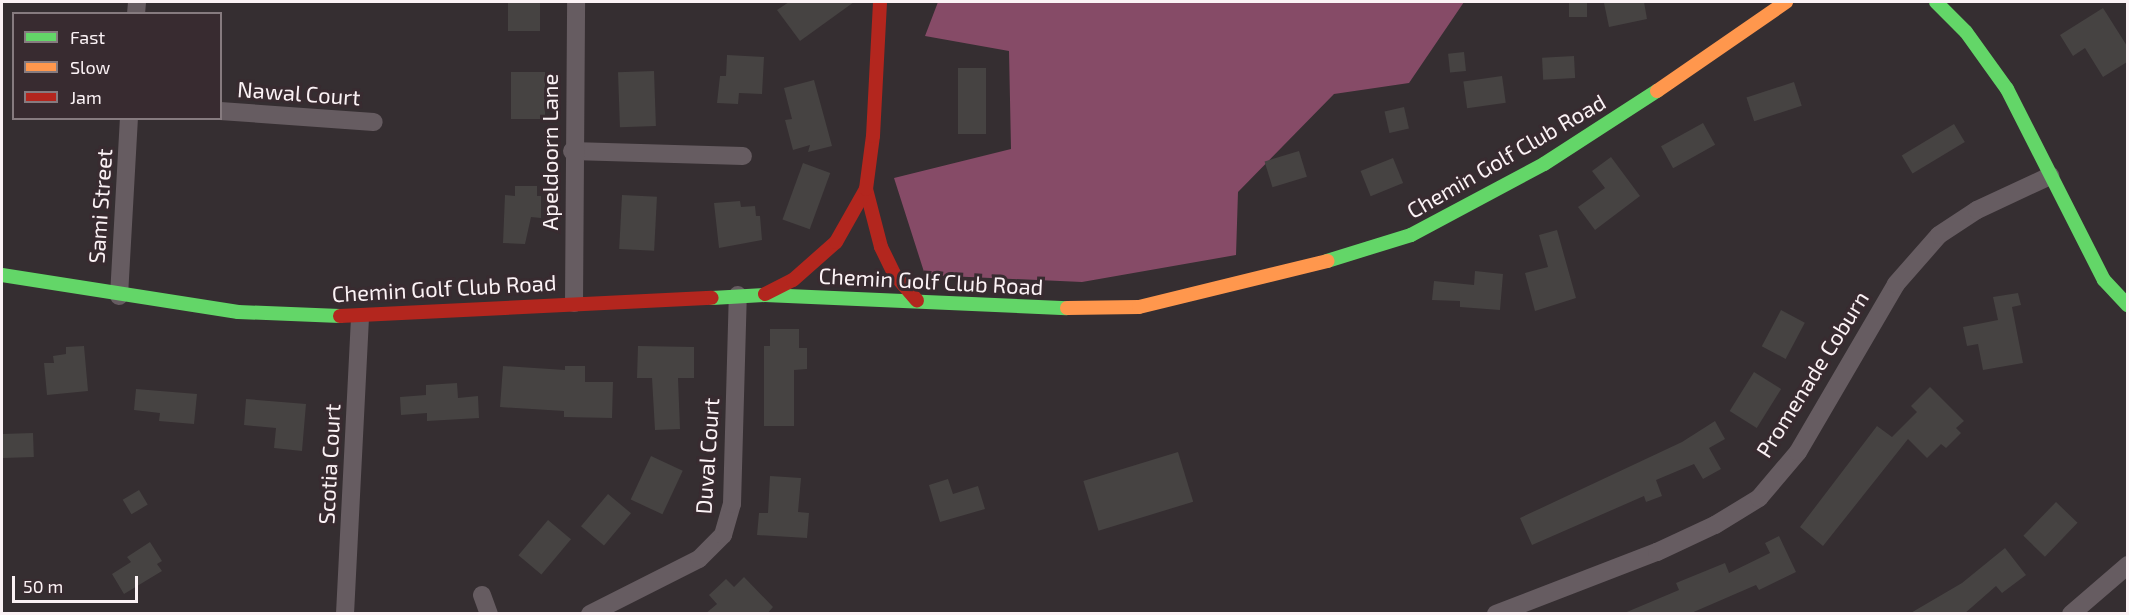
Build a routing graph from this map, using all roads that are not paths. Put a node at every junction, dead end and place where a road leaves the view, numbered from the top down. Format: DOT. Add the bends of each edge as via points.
graph roads {
  1 [pos="576,2"];
  2 [pos="880,2"];
  3 [pos="1786,2"];
  4 [pos="1936,2"];
  5 [pos="222,111"];
  6 [pos="129,120"];
  7 [pos="374,122"];
  8 [pos="572,151"];
  9 [pos="743,156"];
  10 [pos="2050,177"];
  11 [pos="866,189"];
  12 [pos="2,275"];
  13 [pos="738,295"];
  14 [pos="765,295"];
  15 [pos="118,296"];
  16 [pos="917,300"];
  17 [pos="574,303"];
  18 [pos="2127,306"];
  19 [pos="360,317"];
  20 [pos="2127,565"];
  21 [pos="482,595"];
  22 [pos="345,614"];
  23 [pos="489,614"];
  24 [pos="590,614"];
  25 [pos="1496,614"];
  26 [pos="2071,614"];
  1 -- 8 [label="street, Apeldoorn Lane"];
  2 -- 11 [label="street" via="873,136"];
  3 -- 16 [label="street, Chemin Golf Club Road" via="1544,164 1411,235 1366,251 1139,307 1102,310"];
  4 -- 10 [label="street" via="1995,71"];
  5 -- 7 [label="street, Nawal Court"];
  6 -- 15 [label="street, Sami Street"];
  8 -- 9 [label="street"];
  8 -- 17 [label="street, Apeldoorn Lane"];
  10 -- 18 [label="street" via="2104,280"];
  10 -- 25 [label="street, Promenade Coburn" via="1977,210 1939,235 1896,284 1798,452 1758,498 1715,525 1657,552"];
  11 -- 14 [label="street" via="836,242 793,280"];
  11 -- 16 [label="street" via="881,247 894,274"];
  12 -- 15 [label="street, Chemin Golf Club Road"];
  13 -- 14 [label="street, Chemin Golf Club Road"];
  13 -- 17 [label="street, Chemin Golf Club Road"];
  13 -- 24 [label="street, Duval Court" via="732,504 723,535 699,559"];
  14 -- 16 [label="street, Chemin Golf Club Road"];
  15 -- 19 [label="street, Chemin Golf Club Road" via="238,312"];
  17 -- 19 [label="street, Chemin Golf Club Road"];
  19 -- 22 [label="street, Scotia Court"];
  20 -- 26 [label="street"];
  21 -- 23 [label="street"];
}
